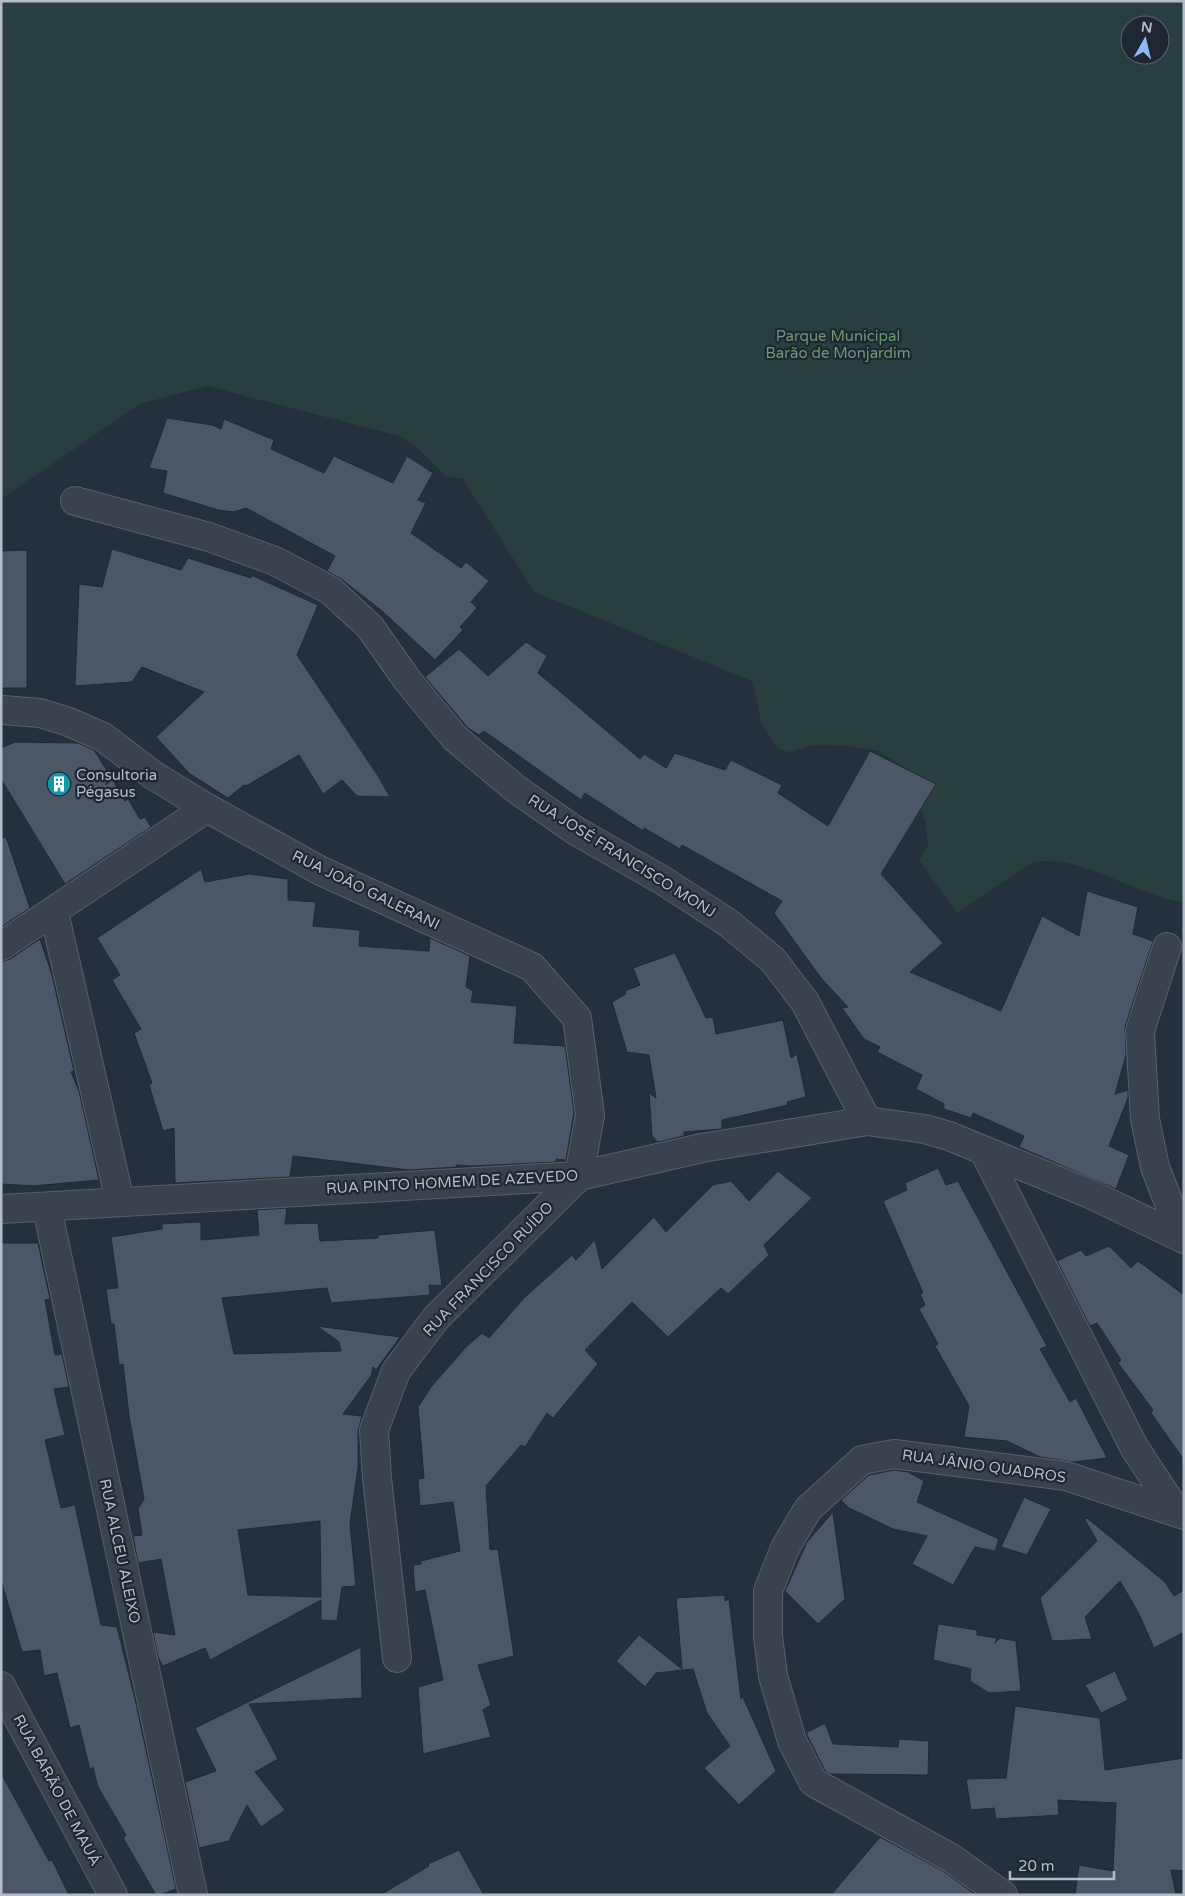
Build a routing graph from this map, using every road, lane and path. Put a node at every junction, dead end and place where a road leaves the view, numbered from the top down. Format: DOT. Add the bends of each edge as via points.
graph roads {
  1 [pos="76,501"];
  2 [pos="3,710"];
  3 [pos="207,808"];
  4 [pos="54,912"];
  5 [pos="1,946"];
  6 [pos="1167,947"];
  7 [pos="867,1121"];
  8 [pos="984,1151"];
  9 [pos="580,1176"];
  10 [pos="120,1201"];
  11 [pos="47,1208"];
  12 [pos="1,1209"];
  13 [pos="1183,1238"];
  14 [pos="1180,1513"];
  15 [pos="397,1658"];
  16 [pos="1,1686"];
  17 [pos="113,1895"];
  18 [pos="193,1895"];
  19 [pos="1002,1895"];
  1 -- 7 [label="street, RUA JOSÉ FRANCISCO MONJ" via="209,537 275,561 330,590 370,627 454,738 554,816 710,911 773,960 805,1002"];
  2 -- 3 [label="street, RUA JOÃO GALERANI" via="40,713 103,737 153,775"];
  3 -- 4 [label="street"];
  3 -- 9 [label="street, RUA JOÃO GALERANI" via="321,871 532,967 577,1018 590,1115"];
  4 -- 5 [label="street"];
  4 -- 10 [label="street"];
  6 -- 13 [label="street" via="1140,1031 1147,1128 1155,1167"];
  7 -- 8 [label="street, RUA PINTO HOMEM DE AZEVEDO" via="924,1129"];
  7 -- 9 [label="street, RUA PINTO HOMEM DE AZEVEDO" via="702,1148"];
  8 -- 13 [label="street, RUA PINTO HOMEM DE AZEVEDO"];
  8 -- 14 [label="street" via="1134,1447"];
  9 -- 10 [label="street, RUA PINTO HOMEM DE AZEVEDO"];
  9 -- 15 [label="street, RUA FRANCISCO RUÍDO" via="436,1318 396,1370 374,1430"];
  10 -- 11 [label="street, RUA PINTO HOMEM DE AZEVEDO"];
  11 -- 12 [label="street, RUA PINTO HOMEM DE AZEVEDO"];
  11 -- 18 [label="street, RUA ALCEU ALEIXO"];
  14 -- 19 [label="street, RUA JÂNIO QUADROS" via="1066,1476 894,1454 862,1460 808,1509 786,1548 768,1592 770,1652 773,1676 792,1741 813,1782 951,1858"];
  16 -- 17 [label="street, RUA BARÃO DE MAUÁ"];
}
